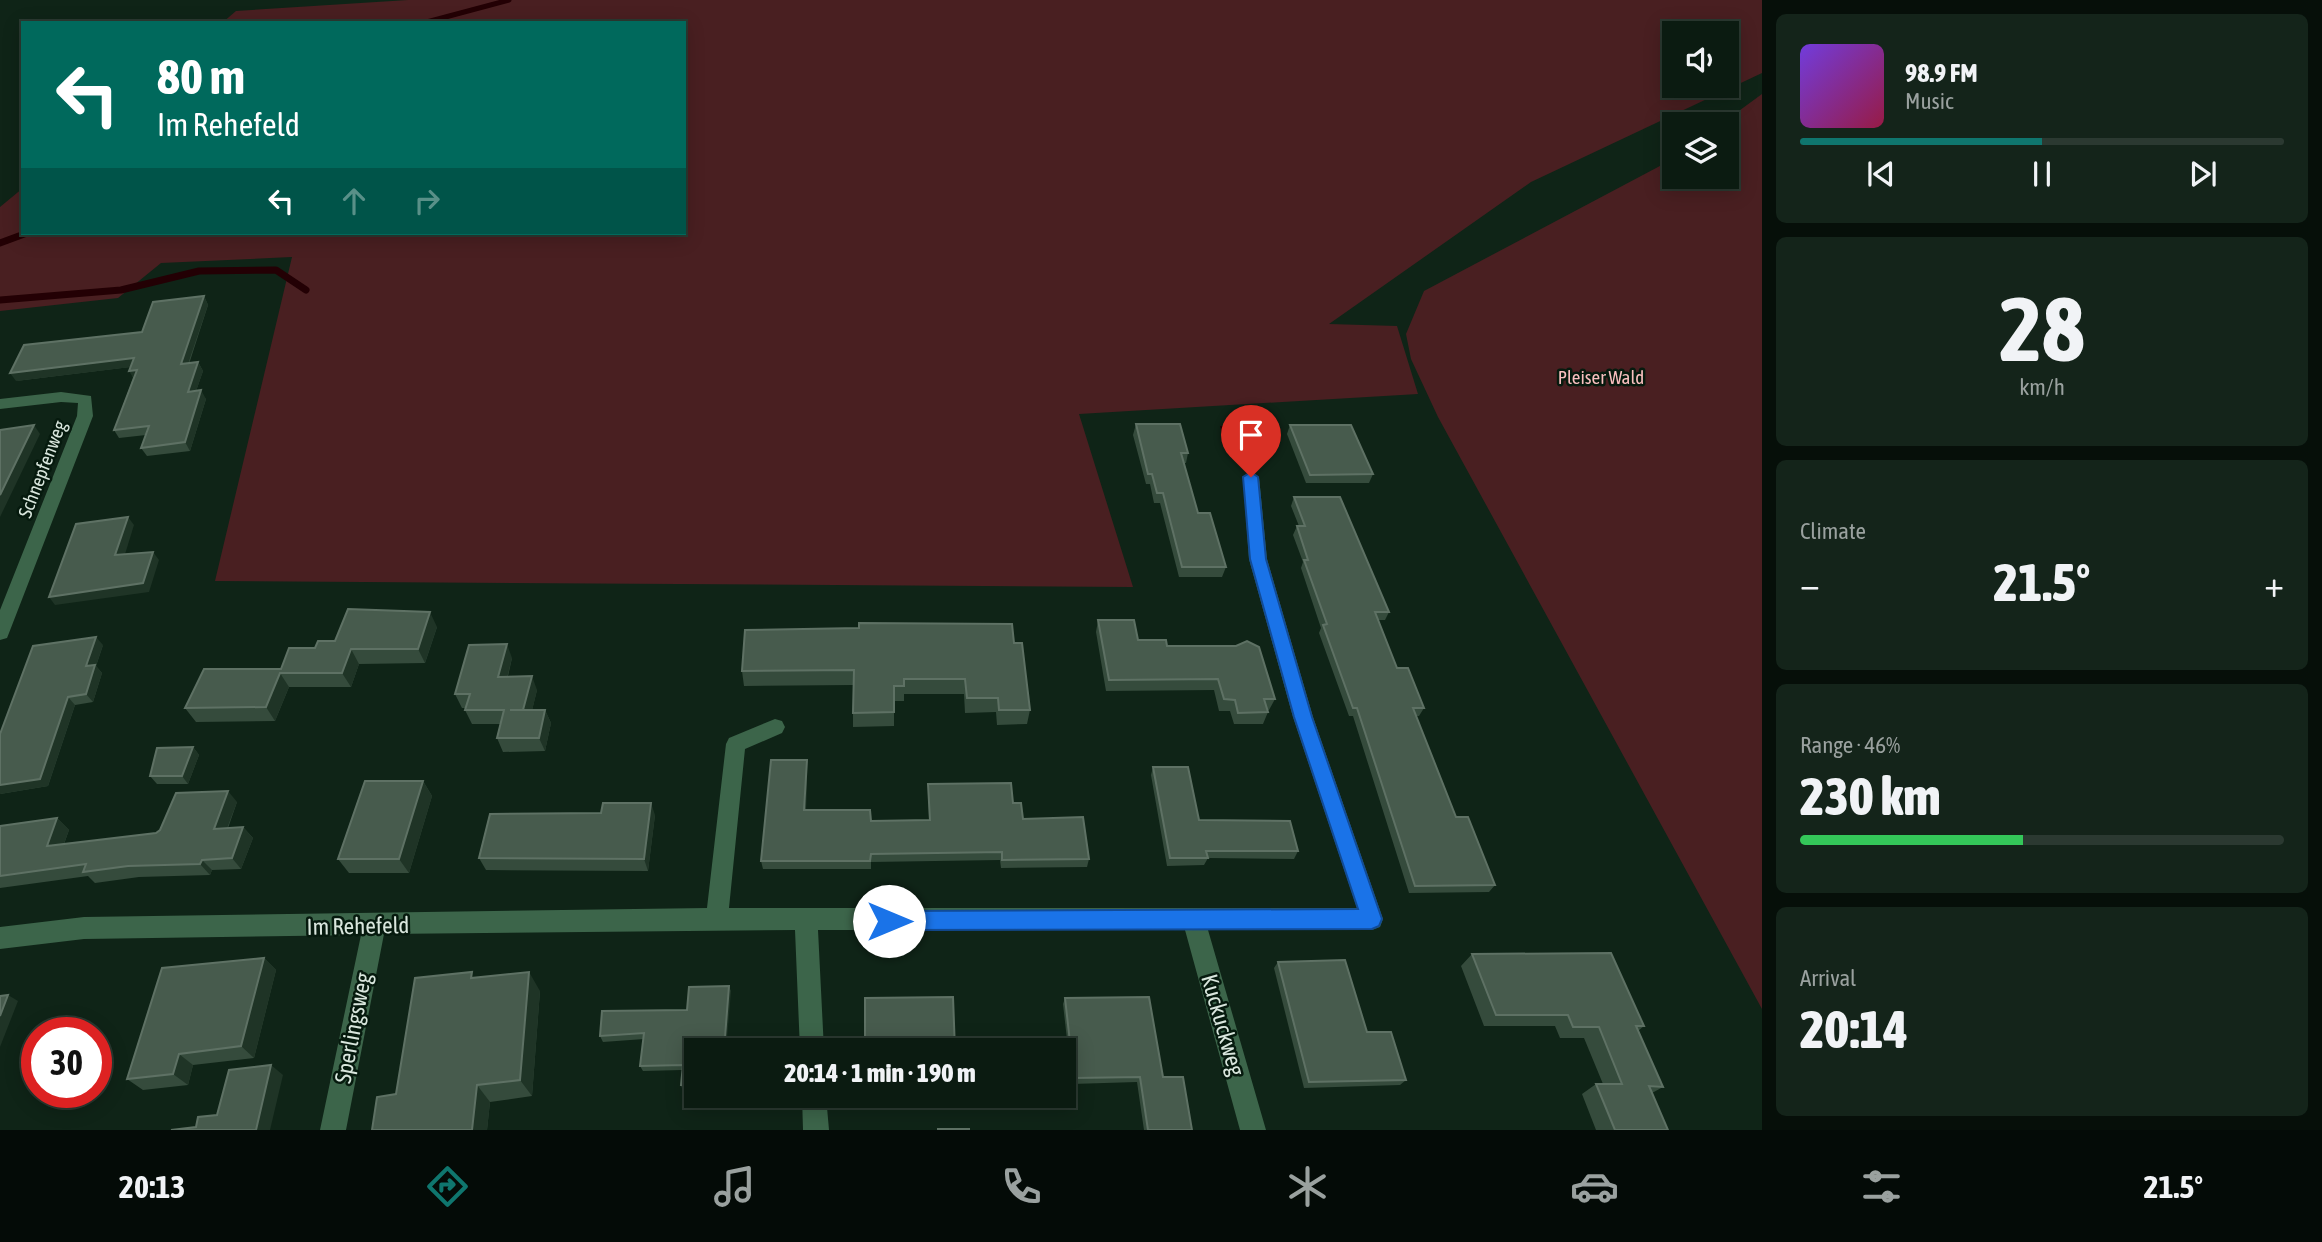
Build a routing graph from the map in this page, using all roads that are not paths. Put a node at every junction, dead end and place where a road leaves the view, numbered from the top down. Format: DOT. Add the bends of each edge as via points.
graph roads {
  1 [pos="0,404"];
  2 [pos="1251,477"];
  3 [pos="0,633"];
  4 [pos="775,727"];
  5 [pos="717,919"];
  6 [pos="1194,920"];
  7 [pos="806,921"];
  8 [pos="374,926"];
  9 [pos="0,938"];
  10 [pos="811,1038"];
  11 [pos="815,1108"];
  12 [pos="333,1130"];
  13 [pos="816,1130"];
  14 [pos="1253,1130"];
  1 -- 3 [label="street, Schnepfenweg" via="86,399 85,416"];
  2 -- 6 [label="street, Im Rehefeld" via="1258,559 1303,717 1372,919"];
  4 -- 5 [label="street" via="736,744"];
  5 -- 7 [label="street, Im Rehefeld"];
  5 -- 8 [label="street, Im Rehefeld"];
  6 -- 7 [label="street, Im Rehefeld"];
  6 -- 14 [label="street, Kuckuckweg"];
  7 -- 10 [label="street"];
  8 -- 9 [label="street, Im Rehefeld" via="84,928"];
  8 -- 12 [label="street, Sperlingsweg"];
  11 -- 13 [label="street"];
}
